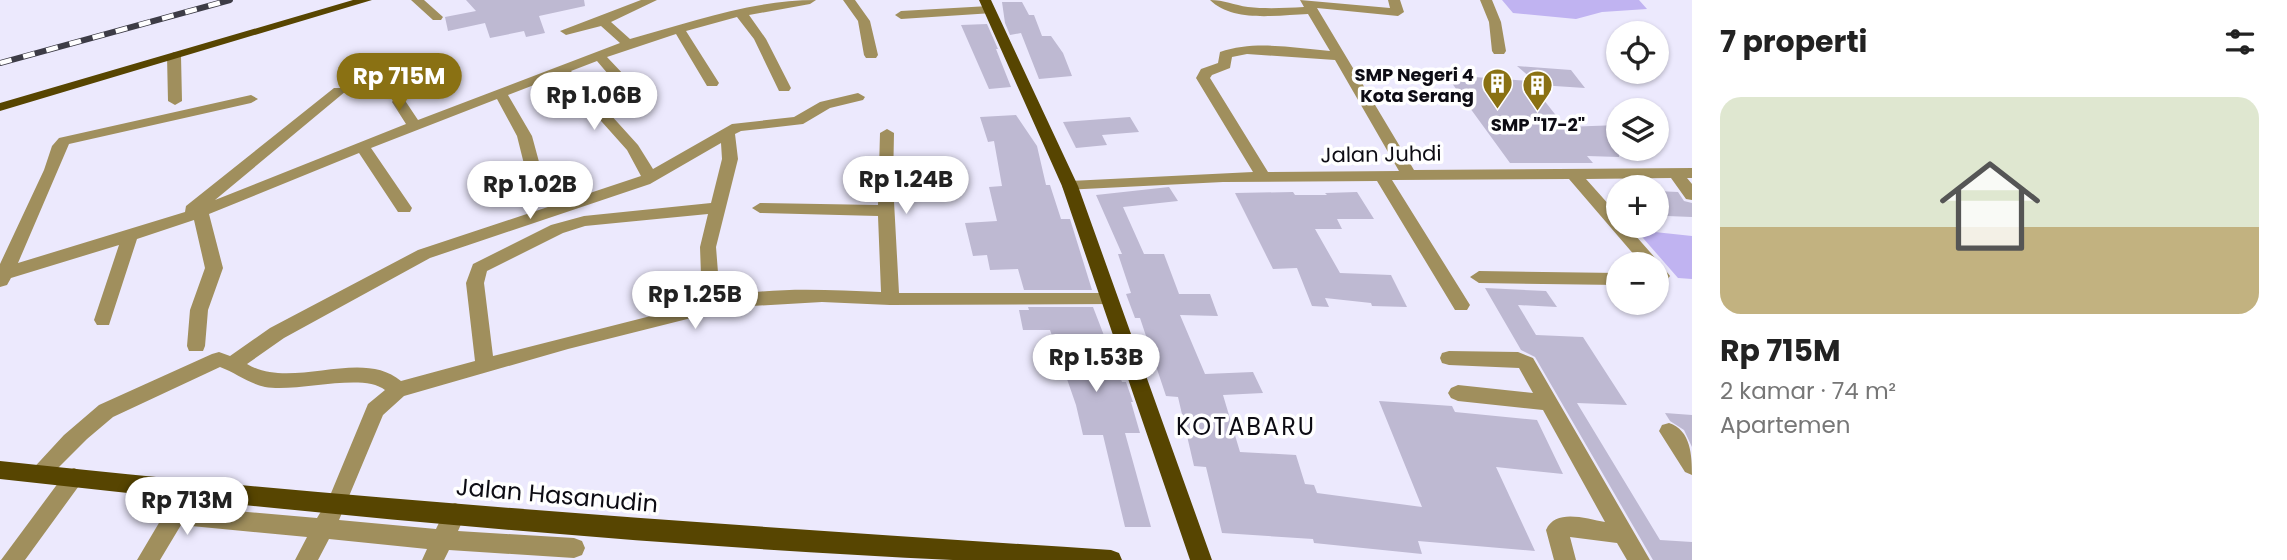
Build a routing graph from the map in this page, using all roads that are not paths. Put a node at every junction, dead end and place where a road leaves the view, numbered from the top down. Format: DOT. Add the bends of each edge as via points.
graph roads {
  1 [pos="366,0"];
  2 [pos="417,0"];
  3 [pos="651,0"];
  4 [pos="849,0"];
  5 [pos="1216,0"];
  6 [pos="1394,0"];
  7 [pos="1486,0"];
  8 [pos="801,1"];
  9 [pos="987,5"];
  10 [pos="1309,5"];
  11 [pos="740,12"];
  12 [pos="901,15"];
  13 [pos="437,17"];
  14 [pos="603,21"];
  15 [pos="678,28"];
  16 [pos="566,31"];
  17 [pos="629,45"];
  18 [pos="1499,51"];
  19 [pos="872,55"];
  20 [pos="174,56"];
  21 [pos="598,56"];
  22 [pos="1339,57"];
  23 [pos="562,70"];
  24 [pos="619,78"];
  25 [pos="712,83"];
  26 [pos="784,88"];
  27 [pos="339,91"];
  28 [pos="500,94"];
  29 [pos="858,97"];
  30 [pos="251,99"];
  31 [pos="175,101"];
  32 [pos="399,102"];
  33 [pos="0,107"];
  34 [pos="415,126"];
  35 [pos="727,131"];
  36 [pos="887,133"];
  37 [pos="362,146"];
  38 [pos="1675,173"];
  39 [pos="1692,173"];
  40 [pos="1573,174"];
  41 [pos="1381,176"];
  42 [pos="1410,176"];
  43 [pos="1264,177"];
  44 [pos="650,178"];
  45 [pos="537,184"];
  46 [pos="1070,186"];
  47 [pos="1692,195"];
  48 [pos="404,208"];
  49 [pos="717,208"];
  50 [pos="760,208"];
  51 [pos="887,211"];
  52 [pos="200,212"];
  53 [pos="180,220"];
  54 [pos="130,236"];
  55 [pos="1641,252"];
  56 [pos="1,277"];
  57 [pos="1479,277"];
  58 [pos="1606,279"];
  59 [pos="890,299"];
  60 [pos="1108,299"];
  61 [pos="1461,305"];
  62 [pos="711,306"];
  63 [pos="103,320"];
  64 [pos="196,346"];
  65 [pos="1449,358"];
  66 [pos="232,364"];
  67 [pos="485,367"];
  68 [pos="398,390"];
  69 [pos="1458,393"];
  70 [pos="1548,403"];
  71 [pos="1669,431"];
  72 [pos="1692,466"];
  73 [pos="0,470"];
  74 [pos="39,474"];
  75 [pos="74,477"];
  76 [pos="190,491"];
  77 [pos="338,502"];
  78 [pos="455,513"];
  79 [pos="175,515"];
  80 [pos="580,525"];
  81 [pos="324,527"];
  82 [pos="1623,534"];
  83 [pos="438,550"];
  84 [pos="573,554"];
  85 [pos="12,560"];
  86 [pos="148,560"];
  87 [pos="306,560"];
  88 [pos="1111,560"];
  89 [pos="1201,560"];
  90 [pos="1565,560"];
  91 [pos="1639,560"];
  1 -- 20 [label="main road"];
  2 -- 13 [label="street"];
  3 -- 14 [label="street"];
  4 -- 19 [label="street" via="864,21"];
  5 -- 10 [label="street" via="1231,8 1265,12"];
  6 -- 10 [label="street" via="1398,12"];
  7 -- 18 [label="street"];
  8 -- 11 [label="street"];
  9 -- 12 [label="street"];
  9 -- 46 [label="main road"];
  10 -- 22 [label="street"];
  11 -- 15 [label="street"];
  11 -- 26 [label="street" via="760,39"];
  14 -- 16 [label="street"];
  14 -- 17 [label="street"];
  15 -- 17 [label="street"];
  15 -- 25 [label="street"];
  17 -- 21 [label="street"];
  20 -- 31 [label="street"];
  20 -- 33 [label="main road"];
  21 -- 23 [label="street"];
  21 -- 24 [label="street"];
  22 -- 42 [label="street"];
  22 -- 43 [label="street" via="1236,51 1225,55 1225,65 1206,72 1203,78"];
  23 -- 28 [label="street"];
  23 -- 44 [label="street" via="633,148"];
  27 -- 53 [label="street"];
  28 -- 34 [label="street"];
  28 -- 45 [label="street" via="517,114 528,139"];
  29 -- 35 [label="street" via="825,105 798,121"];
  30 -- 56 [label="street" via="64,141"];
  32 -- 34 [label="street"];
  34 -- 37 [label="street"];
  35 -- 44 [label="street"];
  35 -- 49 [label="street" via="730,159"];
  36 -- 51 [label="street"];
  37 -- 48 [label="street"];
  37 -- 52 [label="street"];
  38 -- 39 [label="street, Jalan Juhdi"];
  38 -- 40 [label="street, Jalan Juhdi"];
  38 -- 47 [label="street"];
  40 -- 42 [label="street, Jalan Juhdi"];
  40 -- 55 [label="street"];
  41 -- 42 [label="street, Jalan Juhdi"];
  41 -- 43 [label="street, Jalan Juhdi"];
  41 -- 61 [label="street"];
  43 -- 46 [label="street, Jalan Juhdi"];
  44 -- 66 [label="street" via="424,254 277,333"];
  46 -- 60 [label="main road"];
  49 -- 62 [label="street" via="708,247"];
  49 -- 67 [label="street" via="584,221 479,268 475,283"];
  50 -- 51 [label="street"];
  51 -- 59 [label="street"];
  52 -- 53 [label="street"];
  52 -- 64 [label="street" via="214,268 199,310"];
  53 -- 54 [label="street"];
  54 -- 56 [label="street"];
  54 -- 63 [label="street"];
  57 -- 58 [label="street"];
  59 -- 60 [label="street"];
  59 -- 62 [label="street" via="822,296"];
  60 -- 89 [label="main road"];
  62 -- 67 [label="street"];
  65 -- 70 [label="street" via="1518,359 1530,368"];
  66 -- 68 [label="street" via="257,378 383,378"];
  66 -- 74 [label="street" via="219,359 108,410"];
  67 -- 68 [label="street"];
  68 -- 77 [label="street" via="375,410"];
  69 -- 70 [label="street"];
  70 -- 82 [label="street"];
  71 -- 72 [label="street"];
  73 -- 74 [label="main road, Jalan Hasanudin"];
  74 -- 75 [label="main road, Jalan Hasanudin"];
  75 -- 76 [label="main road, Jalan Hasanudin"];
  75 -- 85 [label="street"];
  76 -- 77 [label="main road, Jalan Hasanudin"];
  76 -- 79 [label="street"];
  77 -- 78 [label="main road, Jalan Hasanudin"];
  77 -- 81 [label="street"];
  78 -- 80 [label="main road, Jalan Hasanudin"];
  78 -- 83 [label="street"];
  79 -- 81 [label="street"];
  79 -- 86 [label="street"];
  80 -- 84 [label="street"];
  80 -- 88 [label="main road, Jalan Hasanudin"];
  81 -- 83 [label="street"];
  81 -- 87 [label="street"];
  82 -- 90 [label="street" via="1561,526 1557,530"];
  82 -- 91 [label="street"];
  83 -- 84 [label="street"];
}
